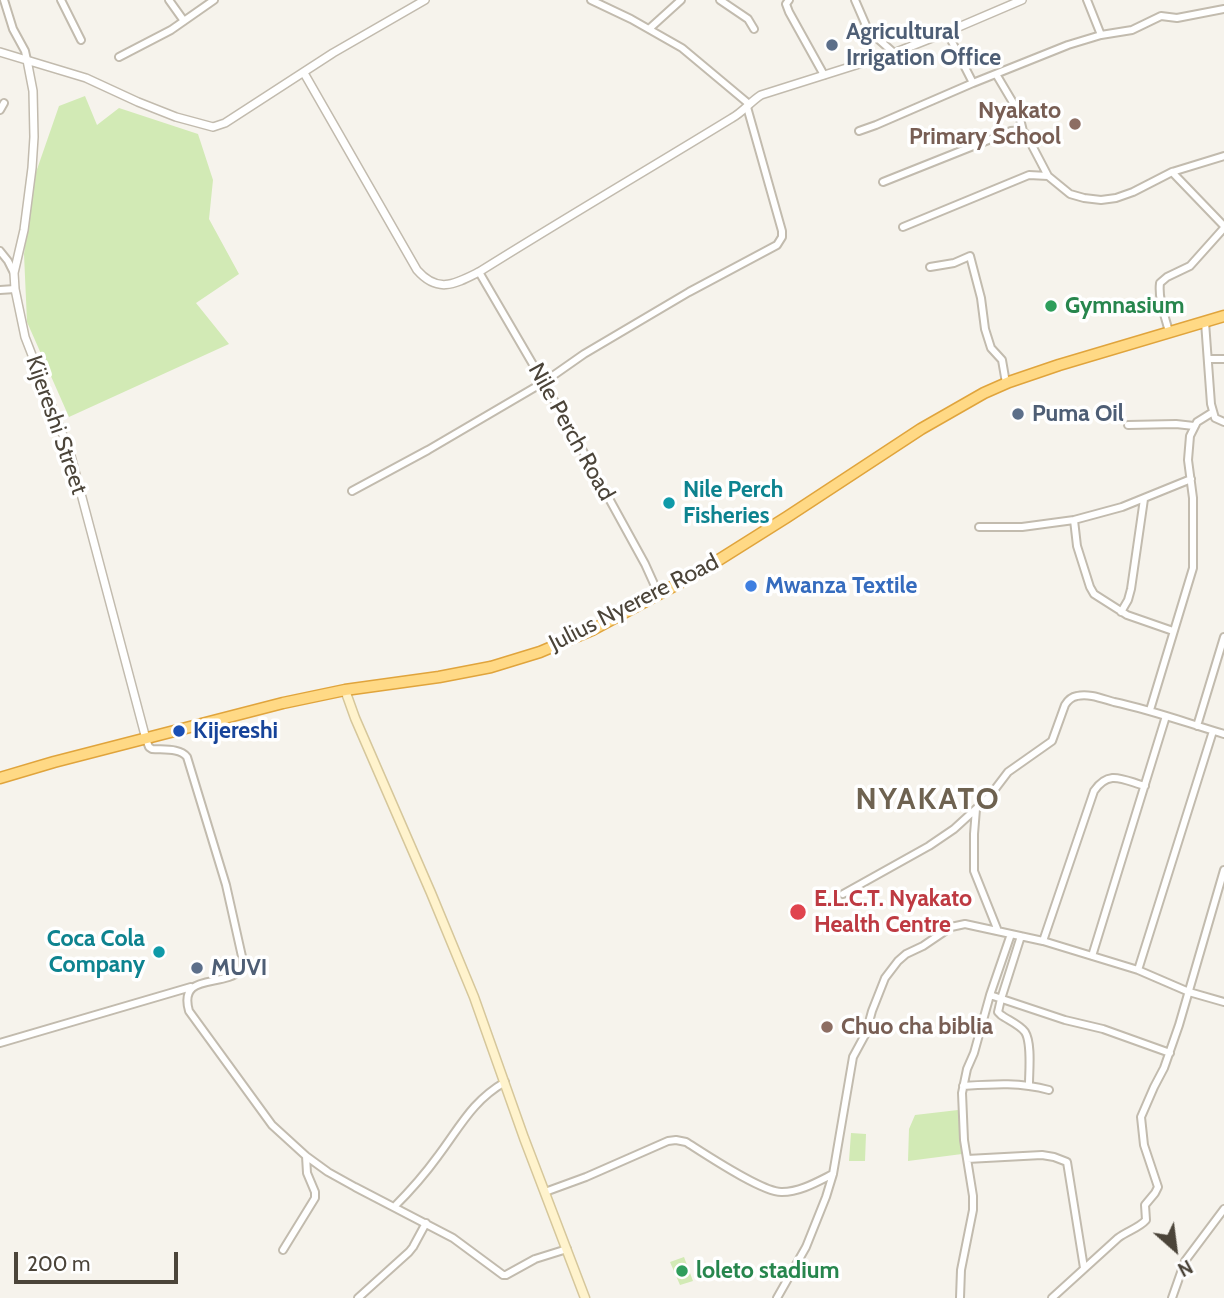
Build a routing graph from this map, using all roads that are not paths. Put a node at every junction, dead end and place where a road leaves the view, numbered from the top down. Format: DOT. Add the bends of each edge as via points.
graph roads {
  1 [pos="4,0"];
  2 [pos="61,0"];
  3 [pos="169,0"];
  4 [pos="214,0"];
  5 [pos="425,0"];
  6 [pos="591,0"];
  7 [pos="614,0"];
  8 [pos="681,0"];
  9 [pos="720,0"];
  10 [pos="789,0"];
  11 [pos="855,0"];
  12 [pos="1022,0"];
  13 [pos="1087,0"];
  14 [pos="608,8"];
  15 [pos="1224,9"];
  16 [pos="184,21"];
  17 [pos="649,29"];
  18 [pos="754,29"];
  19 [pos="947,32"];
  20 [pos="1101,35"];
  21 [pos="81,40"];
  22 [pos="0,52"];
  23 [pos="894,52"];
  24 [pos="119,57"];
  25 [pos="27,60"];
  26 [pos="304,74"];
  27 [pos="996,74"];
  28 [pos="824,75"];
  29 [pos="973,83"];
  30 [pos="4,103"];
  31 [pos="748,106"];
  32 [pos="0,110"];
  33 [pos="859,131"];
  34 [pos="1023,131"];
  35 [pos="1224,156"];
  36 [pos="1172,172"];
  37 [pos="1048,176"];
  38 [pos="883,182"];
  39 [pos="903,227"];
  40 [pos="1224,227"];
  41 [pos="0,251"];
  42 [pos="930,267"];
  43 [pos="14,272"];
  44 [pos="479,272"];
  45 [pos="15,289"];
  46 [pos="0,290"];
  47 [pos="1224,316"];
  48 [pos="1206,322"];
  49 [pos="1169,332"];
  50 [pos="1208,359"];
  51 [pos="1224,359"];
  52 [pos="544,382"];
  53 [pos="1006,383"];
  54 [pos="1213,412"];
  55 [pos="1224,422"];
  56 [pos="1128,425"];
  57 [pos="1194,426"];
  58 [pos="1191,479"];
  59 [pos="352,491"];
  60 [pos="1143,499"];
  61 [pos="1074,520"];
  62 [pos="979,527"];
  63 [pos="659,595"];
  64 [pos="1121,612"];
  65 [pos="1173,631"];
  66 [pos="1224,637"];
  67 [pos="345,690"];
  68 [pos="1150,710"];
  69 [pos="1167,716"];
  70 [pos="1197,726"];
  71 [pos="1213,731"];
  72 [pos="1224,734"];
  73 [pos="146,739"];
  74 [pos="0,778"];
  75 [pos="1145,786"];
  76 [pos="976,809"];
  77 [pos="1224,870"];
  78 [pos="843,894"];
  79 [pos="998,931"];
  80 [pos="1011,934"];
  81 [pos="1021,936"];
  82 [pos="1043,941"];
  83 [pos="1092,956"];
  84 [pos="1138,970"];
  85 [pos="193,987"];
  86 [pos="1189,992"];
  87 [pos="990,995"];
  88 [pos="1000,999"];
  89 [pos="1224,1002"];
  90 [pos="0,1043"];
  91 [pos="1170,1053"];
  92 [pos="505,1082"];
  93 [pos="1028,1084"];
  94 [pos="963,1086"];
  95 [pos="1049,1090"];
  96 [pos="306,1156"];
  97 [pos="967,1159"];
  98 [pos="833,1174"];
  99 [pos="545,1192"];
  100 [pos="394,1206"];
  101 [pos="1224,1209"];
  102 [pos="426,1223"];
  103 [pos="567,1249"];
  104 [pos="283,1250"];
  105 [pos="1084,1268"];
  106 [pos="358,1298"];
  107 [pos="585,1298"];
  108 [pos="777,1298"];
  109 [pos="960,1298"];
  110 [pos="1052,1298"];
  111 [pos="1172,1298"];
  1 -- 25 [label="street"];
  2 -- 21 [label="street"];
  3 -- 16 [label="street"];
  4 -- 16 [label="street"];
  5 -- 26 [label="street"];
  6 -- 14 [label="street"];
  7 -- 14 [label="street"];
  8 -- 17 [label="street"];
  9 -- 18 [label="street" via="748,19"];
  10 -- 28 [label="street" via="789,12"];
  11 -- 23 [label="street" via="868,30"];
  12 -- 19 [label="street"];
  13 -- 20 [label="street"];
  14 -- 17 [label="street"];
  15 -- 20 [label="street" via="1177,18 1161,16 1132,30"];
  16 -- 24 [label="street"];
  17 -- 31 [label="street" via="682,48"];
  19 -- 23 [label="street"];
  19 -- 29 [label="street"];
  20 -- 27 [label="street"];
  22 -- 25 [label="street"];
  23 -- 28 [label="street"];
  25 -- 26 [label="street" via="86,78 176,117 215,127"];
  25 -- 43 [label="street, Kijereshi Street" via="35,123 24,230"];
  26 -- 44 [label="street" via="424,278 450,285"];
  27 -- 29 [label="street"];
  27 -- 34 [label="street" via="1018,111"];
  28 -- 31 [label="street" via="761,95"];
  29 -- 33 [label="street"];
  30 -- 32 [label="street"];
  31 -- 44 [label="street"];
  31 -- 52 [label="street" via="782,231 777,245 689,292"];
  34 -- 37 [label="street"];
  34 -- 38 [label="street" via="1011,131"];
  35 -- 36 [label="street"];
  36 -- 37 [label="street" via="1133,192 1101,200 1070,194"];
  36 -- 40 [label="street"];
  37 -- 39 [label="street" via="1021,177"];
  40 -- 49 [label="street" via="1198,260 1160,283"];
  41 -- 43 [label="street"];
  42 -- 53 [label="street" via="970,256 985,329 991,348 1002,360"];
  43 -- 45 [label="street, Kijereshi Street"];
  44 -- 52 [label="street, Nile Perch Road"];
  45 -- 46 [label="street"];
  45 -- 73 [label="street, Kijereshi Street" via="25,337 71,456"];
  47 -- 48 [label="highway, Julius Nyerere Road"];
  48 -- 49 [label="highway, Julius Nyerere Road"];
  48 -- 50 [label="street"];
  49 -- 53 [label="highway, Julius Nyerere Road"];
  50 -- 51 [label="street"];
  50 -- 54 [label="street"];
  52 -- 59 [label="street"];
  52 -- 63 [label="street, Nile Perch Road"];
  53 -- 63 [label="highway, Julius Nyerere Road" via="951,410"];
  54 -- 55 [label="street"];
  54 -- 57 [label="street"];
  56 -- 57 [label="street"];
  57 -- 58 [label="street" via="1188,447"];
  58 -- 60 [label="street"];
  58 -- 65 [label="street" via="1193,568"];
  60 -- 61 [label="street"];
  60 -- 64 [label="street" via="1131,589"];
  61 -- 62 [label="street"];
  61 -- 64 [label="street" via="1090,587"];
  63 -- 67 [label="highway, Julius Nyerere Road" via="592,630 491,667"];
  64 -- 65 [label="street"];
  65 -- 68 [label="street"];
  66 -- 70 [label="street"];
  67 -- 73 [label="highway, Julius Nyerere Road"];
  67 -- 92 [label="main road" via="432,893"];
  68 -- 69 [label="street"];
  68 -- 76 [label="street" via="1091,696 1073,697 1065,705 1052,741 1008,772"];
  69 -- 70 [label="street"];
  69 -- 75 [label="street"];
  70 -- 71 [label="street"];
  71 -- 72 [label="street"];
  71 -- 84 [label="street"];
  73 -- 74 [label="highway, Julius Nyerere Road"];
  73 -- 85 [label="street" via="152,749 178,751 187,757 226,885 243,961 234,976"];
  75 -- 82 [label="street" via="1111,777 1094,791"];
  75 -- 83 [label="street"];
  76 -- 78 [label="street" via="929,846"];
  76 -- 79 [label="street" via="974,870"];
  77 -- 86 [label="street"];
  79 -- 80 [label="street"];
  79 -- 98 [label="street" via="965,924 951,928 902,957 885,978 853,1056"];
  80 -- 81 [label="street"];
  80 -- 87 [label="street"];
  81 -- 82 [label="street"];
  81 -- 88 [label="street"];
  82 -- 83 [label="street"];
  83 -- 84 [label="street"];
  84 -- 86 [label="street"];
  85 -- 90 [label="street"];
  85 -- 96 [label="street" via="187,994 189,1012 272,1125"];
  86 -- 89 [label="street"];
  86 -- 91 [label="street"];
  87 -- 88 [label="street"];
  87 -- 94 [label="street"];
  88 -- 91 [label="street"];
  88 -- 93 [label="street" via="999,1014 1026,1034"];
  91 -- 105 [label="street" via="1141,1117 1144,1145 1158,1187 1145,1205 1146,1220"];
  92 -- 99 [label="main road"];
  92 -- 100 [label="street" via="474,1106"];
  93 -- 94 [label="street"];
  93 -- 95 [label="street"];
  94 -- 97 [label="street"];
  96 -- 100 [label="street"];
  96 -- 104 [label="street" via="315,1198"];
  97 -- 105 [label="street" via="1042,1155 1067,1161"];
  97 -- 109 [label="street" via="973,1210"];
  98 -- 99 [label="street" via="796,1190 775,1192 676,1140"];
  98 -- 108 [label="street" via="806,1247"];
  99 -- 103 [label="main road"];
  100 -- 102 [label="street"];
  101 -- 111 [label="street" via="1185,1261"];
  102 -- 103 [label="street" via="503,1275"];
  102 -- 106 [label="street" via="409,1252"];
  103 -- 107 [label="main road"];
  105 -- 110 [label="street"];
}
